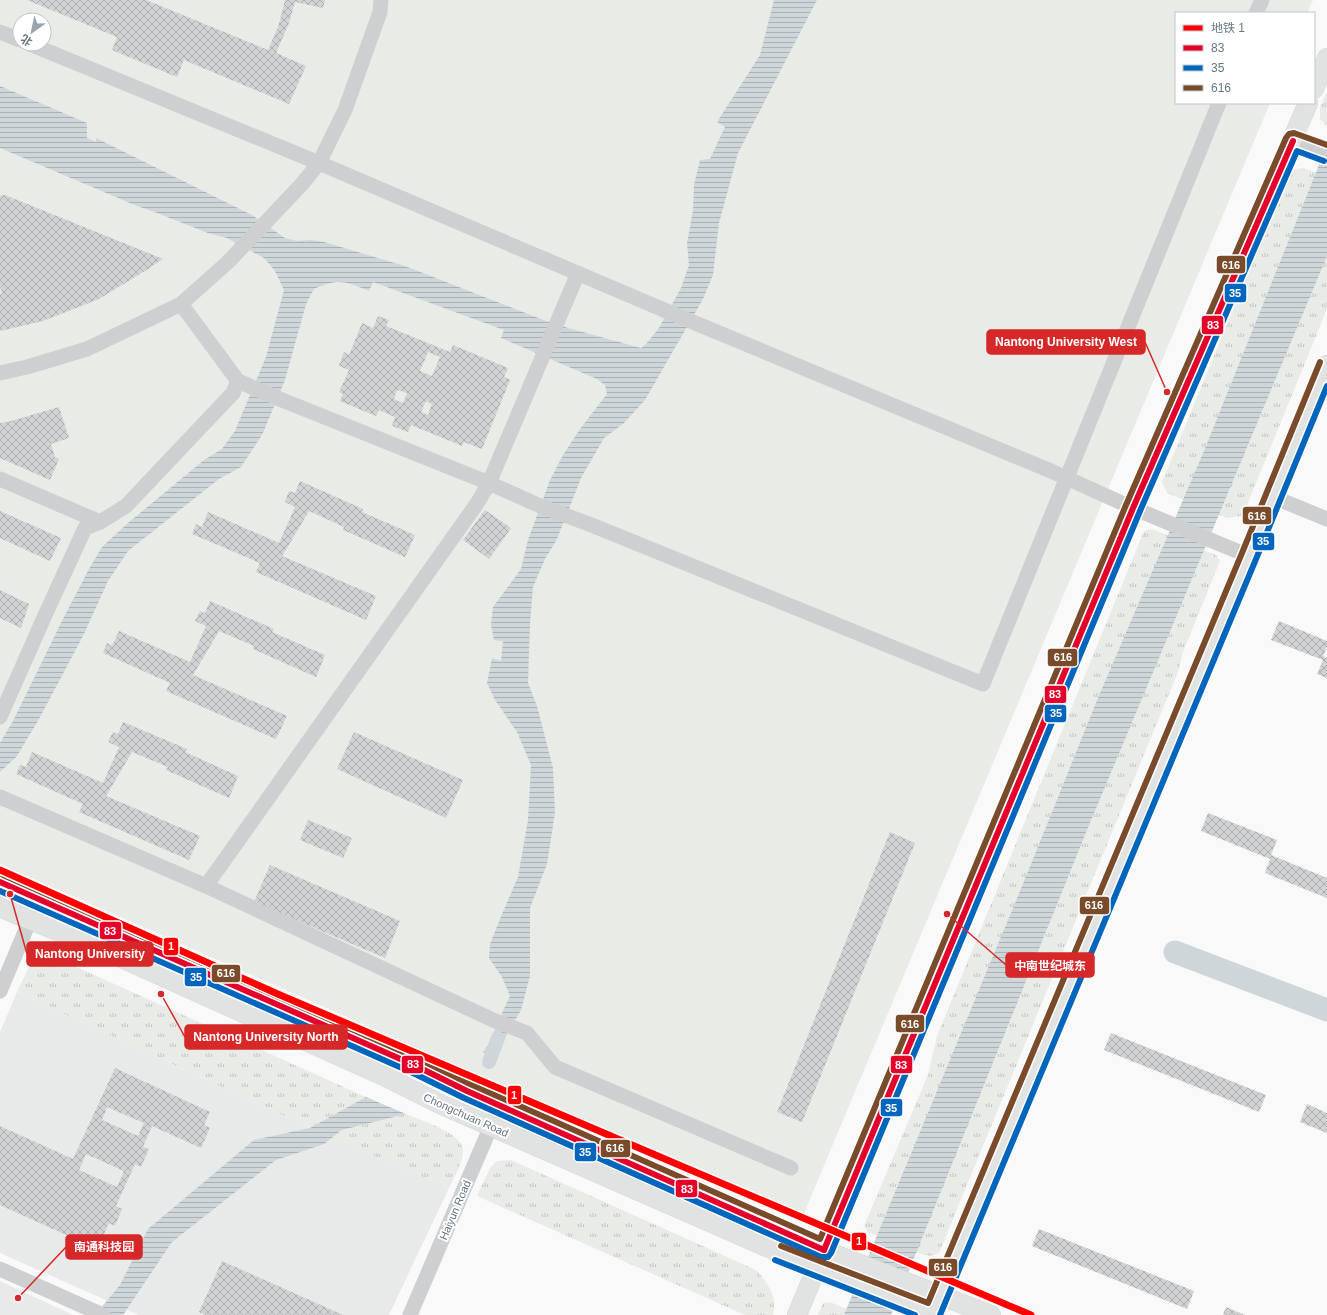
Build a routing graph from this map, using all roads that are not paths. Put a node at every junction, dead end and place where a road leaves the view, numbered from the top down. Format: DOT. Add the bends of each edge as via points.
graph roads {
  1 [pos="381,0"];
  2 [pos="1262,0"];
  3 [pos="1256,12"];
  4 [pos="0,32"];
  5 [pos="12,37"];
  6 [pos="49,52"];
  7 [pos="1327,58"];
  8 [pos="1315,88"];
  9 [pos="1219,104"];
  10 [pos="1308,104"];
  11 [pos="1293,141"];
  12 [pos="1327,154"];
  13 [pos="319,164"];
  14 [pos="578,273"];
  15 [pos="181,304"];
  16 [pos="1327,365"];
  17 [pos="0,373"];
  18 [pos="244,384"];
  19 [pos="1067,479"];
  20 [pos="0,480"];
  21 [pos="489,484"];
  22 [pos="1273,497"];
  23 [pos="1133,508"];
  24 [pos="1327,519"];
  25 [pos="100,522"];
  26 [pos="1249,556"];
  27 [pos="0,717"];
  28 [pos="0,797"];
  29 [pos="0,882"];
  30 [pos="206,886"];
  31 [pos="40,900"];
  32 [pos="0,907"];
  33 [pos="30,920"];
  34 [pos="0,991"];
  35 [pos="501,1106"];
  36 [pos="491,1126"];
  37 [pos="791,1168"];
  38 [pos="824,1250"];
  39 [pos="0,1269"];
  40 [pos="817,1269"];
  41 [pos="939,1294"];
  42 [pos="99,1313"];
  43 [pos="933,1314"];
  44 [pos="410,1315"];
  45 [pos="797,1315"];
  46 [pos="991,1315"];
  1 -- 13 [label="street" via="380,12 346,110"];
  2 -- 3 [label="street"];
  4 -- 5 [label="street"];
  6 -- 13 [label="street"];
  7 -- 8 [label="main road"];
  9 -- 19 [label="street"];
  10 -- 11 [label="main road"];
  11 -- 12 [label="street"];
  11 -- 23 [label="main road"];
  13 -- 14 [label="street"];
  13 -- 15 [label="street" via="242,248"];
  14 -- 19 [label="street"];
  14 -- 21 [label="street"];
  15 -- 17 [label="street" via="87,349"];
  15 -- 18 [label="street"];
  16 -- 22 [label="main road"];
  18 -- 21 [label="street"];
  18 -- 25 [label="street" via="233,392 126,506"];
  19 -- 21 [label="street" via="983,684"];
  19 -- 23 [label="street"];
  20 -- 25 [label="street"];
  21 -- 30 [label="street"];
  22 -- 24 [label="street"];
  22 -- 26 [label="main road"];
  23 -- 26 [label="street"];
  23 -- 38 [label="main road"];
  25 -- 27 [label="street" via="85,528"];
  26 -- 41 [label="main road"];
  28 -- 30 [label="street"];
  29 -- 31 [label="main road, Chongchuan Road"];
  30 -- 37 [label="street" via="493,1020 527,1033 555,1068"];
  31 -- 33 [label="street"];
  31 -- 35 [label="main road, Chongchuan Road"];
  32 -- 33 [label="main road, Chongchuan Road"];
  33 -- 34 [label="street"];
  33 -- 36 [label="main road, Chongchuan Road" via="90,944"];
  35 -- 36 [label="street, Haiyun Road"];
  35 -- 38 [label="main road, Chongchuan Road"];
  36 -- 40 [label="main road, Chongchuan Road"];
  36 -- 44 [label="street, Haiyun Road"];
  38 -- 40 [label="main road"];
  38 -- 41 [label="main road, Chongchuan Road"];
  39 -- 42 [label="street"];
  40 -- 43 [label="main road, Chongchuan Road"];
  40 -- 45 [label="main road"];
  41 -- 43 [label="main road"];
  41 -- 46 [label="main road, Chongchuan Road"];
}
